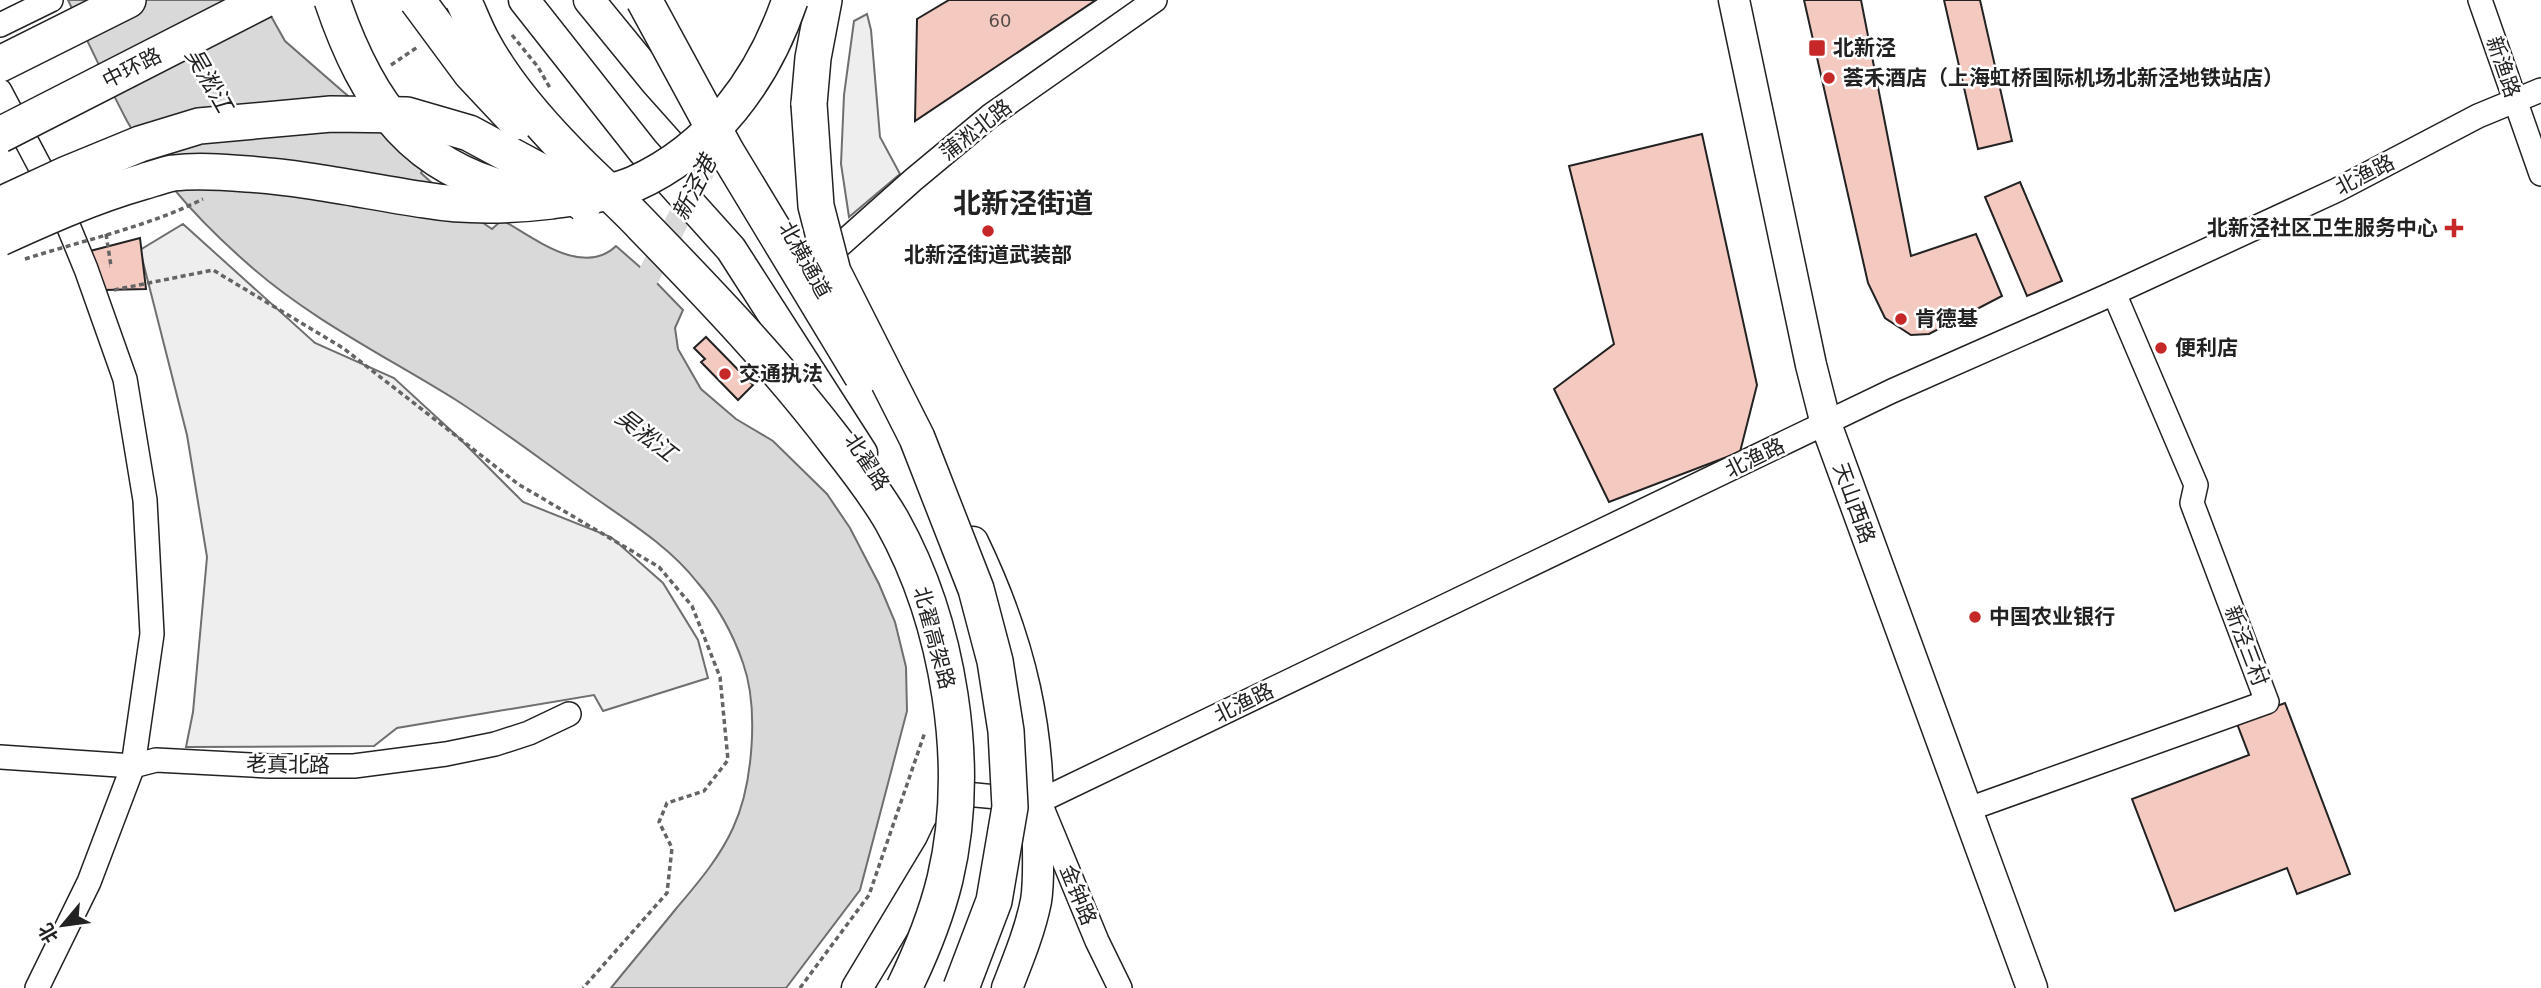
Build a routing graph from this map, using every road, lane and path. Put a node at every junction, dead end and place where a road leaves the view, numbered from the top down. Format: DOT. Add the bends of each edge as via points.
graph roads {
  1 [pos="51,0"];
  2 [pos="128,0"];
  3 [pos="264,0"];
  4 [pos="332,0"];
  5 [pos="417,0"];
  6 [pos="463,0"];
  7 [pos="524,0"];
  8 [pos="589,0"];
  9 [pos="644,0"];
  10 [pos="667,0"];
  11 [pos="790,0"];
  12 [pos="824,0"];
  13 [pos="1155,0"];
  14 [pos="1734,0"];
  15 [pos="2480,0"];
  16 [pos="0,25"];
  17 [pos="0,64"];
  18 [pos="2541,90"];
  19 [pos="0,91"];
  20 [pos="2514,100"];
  21 [pos="0,135"];
  22 [pos="2541,173"];
  23 [pos="562,199"];
  24 [pos="0,205"];
  25 [pos="0,238"];
  26 [pos="808,274"];
  27 [pos="95,293"];
  28 [pos="2114,293"];
  29 [pos="748,335"];
  30 [pos="1826,424"];
  31 [pos="948,517"];
  32 [pos="569,714"];
  33 [pos="927,727"];
  34 [pos="0,757"];
  35 [pos="134,766"];
  36 [pos="965,794"];
  37 [pos="1040,801"];
  38 [pos="1966,810"];
  39 [pos="37,988"];
  40 [pos="583,988"];
  41 [pos="800,988"];
  42 [pos="858,988"];
  43 [pos="904,988"];
  44 [pos="961,988"];
  45 [pos="1007,988"];
  46 [pos="1120,988"];
  47 [pos="2032,988"];
  1 -- 16 [label="street"];
  2 -- 17 [label="highway"];
  3 -- 21 [label="highway, 中环路, bridge"];
  4 -- 23 [label="highway, bridge" via="365,80 391,120 426,154 509,190"];
  5 -- 29 [label="highway, bridge" via="471,73 545,151"];
  6 -- 29 [label="highway, bridge" via="483,44 565,149"];
  7 -- 36 [label="main road, 北翟路" via="643,151 731,249 907,524 957,656 968,705"];
  8 -- 26 [label="main road, bridge" via="760,197"];
  9 -- 31 [label="highway, bridge" via="726,151"];
  10 -- 31 [label="highway, 北横通道, bridge" via="738,138"];
  11 -- 23 [label="highway, bridge" via="763,65 733,108 706,136 673,162 632,184"];
  12 -- 31 [label="highway, bridge" via="809,104 816,206 833,272 916,439"];
  13 -- 26 [label="street, 蒲淞北路" via="990,116"];
  14 -- 30 [label="main road, 天山西路"];
  15 -- 20 [label="street, 新渔路"];
  18 -- 20 [label="street, 北渔路"];
  19 -- 27 [label="street" via="58,201"];
  20 -- 22 [label="street, 新渔路"];
  20 -- 28 [label="street, 北渔路" via="2337,190"];
  23 -- 25 [label="highway, bridge" via="477,205 276,176 173,173 89,199"];
  24 -- 29 [label="highway, bridge" via="66,174 200,126 331,114 407,115 469,133 536,169 619,229"];
  26 -- 37 [label="main road" via="959,511 997,591 1025,679"];
  27 -- 35 [label="street" via="125,379 145,500 152,634"];
  27 -- 40 [label="path" via="213,270 342,348 518,484 659,567 692,606 720,677 728,760 704,791 667,803 659,822 672,848 667,893"];
  28 -- 30 [label="street, 北渔路"];
  28 -- 38 [label="street, 新泾三村" via="2196,485 2192,503 2267,702"];
  29 -- 43 [label="highway, 北翟高架路, bridge" via="805,401 892,520 931,611 945,668 955,739 956,803 945,879"];
  30 -- 37 [label="street, 北渔路"];
  30 -- 38 [label="main road, 天山西路"];
  31 -- 44 [label="highway, bridge" via="976,589 995,661 1006,731 1010,807 994,901"];
  32 -- 35 [label="street, 老真北路" via="495,744 396,762 315,767 156,760"];
  33 -- 41 [label="path" via="869,895"];
  34 -- 35 [label="street, 老真北路"];
  35 -- 39 [label="street" via="89,882"];
  36 -- 37 [label="street"];
  36 -- 42 [label="main road, 北翟路" via="940,850"];
  37 -- 45 [label="main road" via="1037,900"];
  37 -- 46 [label="street, 金钟路"];
  38 -- 47 [label="main road, 天山西路"];
}
